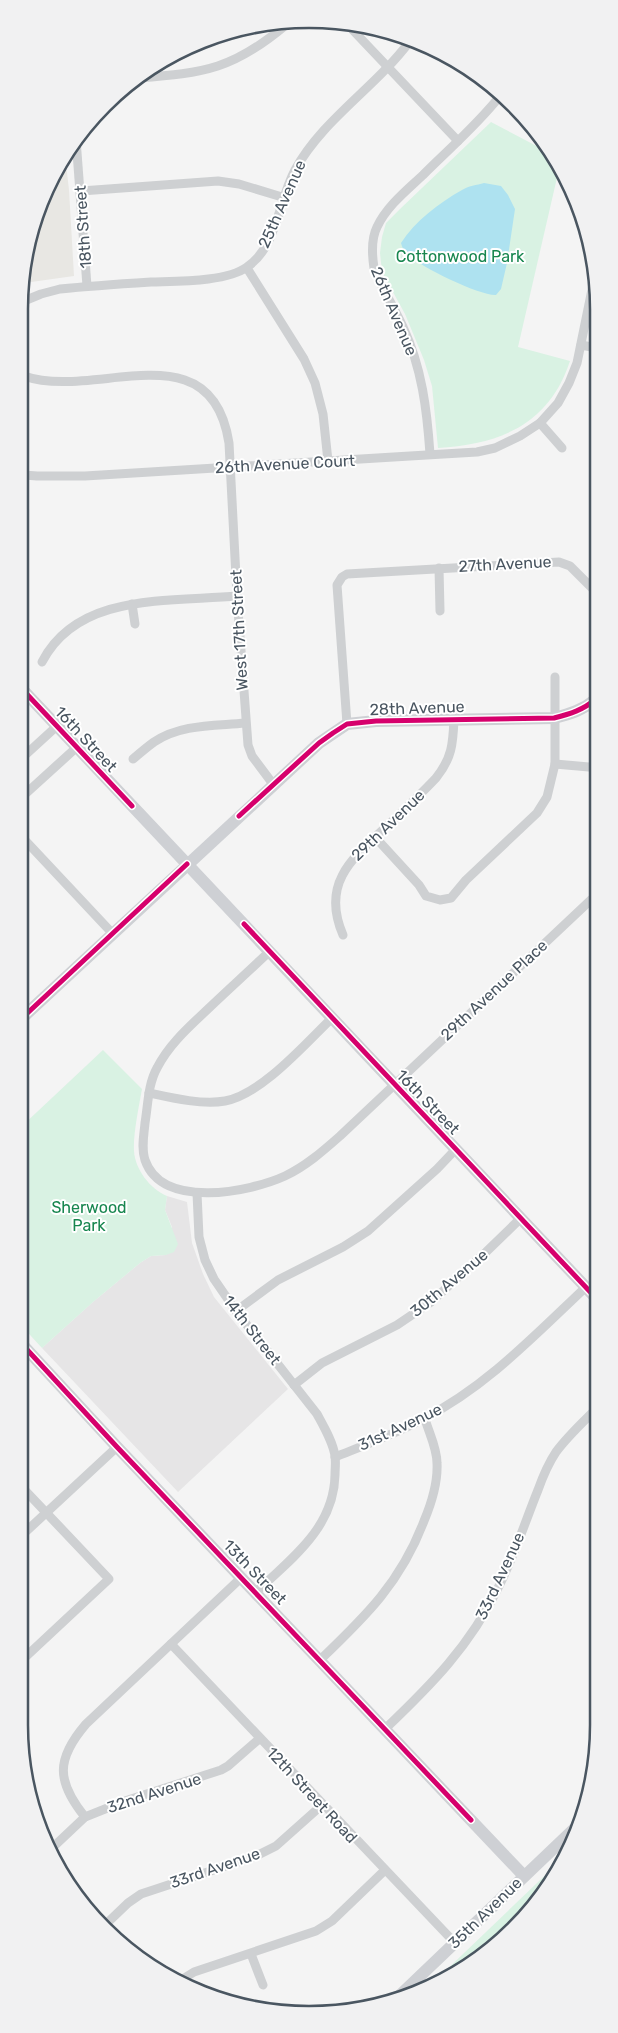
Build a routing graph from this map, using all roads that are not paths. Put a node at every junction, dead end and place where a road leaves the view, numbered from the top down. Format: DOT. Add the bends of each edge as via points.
graph roads {
  1 [pos="281,29"];
  2 [pos="354,31"];
  3 [pos="407,45"];
  4 [pos="388,68"];
  5 [pos="150,77"];
  6 [pos="497,99"];
  7 [pos="458,141"];
  8 [pos="77,150"];
  9 [pos="81,191"];
  10 [pos="282,197"];
  11 [pos="247,268"];
  12 [pos="87,286"];
  13 [pos="28,300"];
  14 [pos="590,300"];
  15 [pos="581,345"];
  16 [pos="590,347"];
  17 [pos="28,377"];
  18 [pos="540,423"];
  19 [pos="562,448"];
  20 [pos="430,454"];
  21 [pos="328,461"];
  22 [pos="231,467"];
  23 [pos="28,475"];
  24 [pos="439,568"];
  25 [pos="590,586"];
  26 [pos="237,596"];
  27 [pos="132,604"];
  28 [pos="440,611"];
  29 [pos="135,624"];
  30 [pos="42,662"];
  31 [pos="555,677"];
  32 [pos="28,695"];
  33 [pos="590,704"];
  34 [pos="454,718"];
  35 [pos="554,718"];
  36 [pos="245,723"];
  37 [pos="347,724"];
  38 [pos="57,726"];
  39 [pos="77,747"];
  40 [pos="28,753"];
  41 [pos="133,759"];
  42 [pos="555,764"];
  43 [pos="588,767"];
  44 [pos="273,784"];
  45 [pos="28,792"];
  46 [pos="375,837"];
  47 [pos="28,843"];
  48 [pos="187,864"];
  49 [pos="590,904"];
  50 [pos="113,934"];
  51 [pos="343,935"];
  52 [pos="270,951"];
  53 [pos="28,1013"];
  54 [pos="332,1018"];
  55 [pos="394,1084"];
  56 [pos="149,1093"];
  57 [pos="456,1150"];
  58 [pos="197,1193"];
  59 [pos="520,1218"];
  60 [pos="590,1292"];
  61 [pos="236,1311"];
  62 [pos="28,1351"];
  63 [pos="294,1385"];
  64 [pos="590,1414"];
  65 [pos="425,1419"];
  66 [pos="117,1447"];
  67 [pos="336,1457"];
  68 [pos="28,1494"];
  69 [pos="46,1513"];
  70 [pos="28,1530"];
  71 [pos="242,1577"];
  72 [pos="256,1592"];
  73 [pos="171,1644"];
  74 [pos="28,1655"];
  75 [pos="320,1660"];
  76 [pos="385,1729"];
  77 [pos="259,1739"];
  78 [pos="322,1805"];
  79 [pos="85,1817"];
  80 [pos="568,1835"];
  81 [pos="55,1845"];
  82 [pos="384,1871"];
  83 [pos="524,1876"];
  84 [pos="109,1922"];
  85 [pos="455,1943"];
  86 [pos="251,1954"];
  87 [pos="186,1977"];
  88 [pos="263,1985"];
  89 [pos="408,1987"];
  1 -- 5 [label="street" via="237,60 178,75"];
  2 -- 4 [label="street"];
  3 -- 4 [label="street, 25th Avenue"];
  4 -- 7 [label="street"];
  4 -- 10 [label="street, 25th Avenue" via="315,139"];
  6 -- 7 [label="street, 26th Avenue"];
  7 -- 20 [label="street, 26th Avenue" via="388,209 376,229 372,258 413,350 426,405"];
  8 -- 9 [label="street, 18th Street"];
  9 -- 10 [label="street" via="218,181"];
  9 -- 12 [label="street, 18th Street"];
  10 -- 11 [label="street, 25th Avenue" via="269,240"];
  11 -- 12 [label="street" via="217,277"];
  11 -- 21 [label="street" via="304,359 315,383 323,414"];
  12 -- 13 [label="street"];
  14 -- 15 [label="street, 26th Avenue Court"];
  15 -- 16 [label="street"];
  15 -- 18 [label="street, 26th Avenue Court" via="569,383"];
  17 -- 22 [label="street, West 17th Street" via="78,380 173,376 190,382 218,407 226,428"];
  18 -- 19 [label="street"];
  18 -- 20 [label="street, 26th Avenue Court" via="496,448"];
  20 -- 21 [label="street, 26th Avenue Court"];
  21 -- 22 [label="street, 26th Avenue Court"];
  22 -- 23 [label="street, 26th Avenue Court" via="85,476"];
  22 -- 26 [label="street, West 17th Street"];
  24 -- 25 [label="street, 27th Avenue" via="559,562 570,566"];
  24 -- 28 [label="street, 27th Avenue"];
  24 -- 37 [label="street, 27th Avenue" via="353,573 342,577 337,585"];
  26 -- 27 [label="street"];
  26 -- 36 [label="street, West 17th Street"];
  27 -- 29 [label="street"];
  27 -- 30 [label="street" via="100,611 75,624 50,647"];
  31 -- 35 [label="street"];
  32 -- 38 [label="street, 16th Street"];
  33 -- 35 [label="street, 28th Avenue"];
  34 -- 35 [label="street, 28th Avenue"];
  34 -- 37 [label="street, 28th Avenue"];
  34 -- 46 [label="street, 29th Avenue" via="454,742 447,764"];
  35 -- 42 [label="street"];
  36 -- 41 [label="street" via="181,730 155,741"];
  36 -- 44 [label="street, West 17th Street" via="252,756"];
  37 -- 44 [label="street, 28th Avenue" via="319,743"];
  38 -- 39 [label="street, 16th Street"];
  38 -- 40 [label="street"];
  39 -- 45 [label="street"];
  39 -- 48 [label="street, 16th Street"];
  42 -- 43 [label="street"];
  42 -- 46 [label="street" via="547,797 537,813 450,898 440,900 426,896"];
  44 -- 48 [label="street, 28th Avenue"];
  46 -- 51 [label="street, 29th Avenue" via="353,858 341,877 335,907"];
  47 -- 50 [label="street"];
  48 -- 50 [label="street, 28th Avenue"];
  48 -- 52 [label="street, 16th Street"];
  49 -- 55 [label="street, 29th Avenue Place"];
  50 -- 53 [label="street, 28th Avenue"];
  52 -- 54 [label="street, 16th Street"];
  52 -- 56 [label="street" via="168,1050 156,1068"];
  54 -- 55 [label="street, 16th Street"];
  54 -- 56 [label="street" via="263,1082 240,1096 207,1101"];
  55 -- 57 [label="street, 16th Street"];
  55 -- 58 [label="street" via="320,1154 286,1176 239,1191"];
  56 -- 58 [label="street" via="142,1146 145,1161 163,1183"];
  57 -- 59 [label="street, 16th Street"];
  57 -- 61 [label="street" via="368,1231 343,1248 278,1280"];
  58 -- 61 [label="street, 14th Street" via="199,1237 205,1260"];
  59 -- 60 [label="street, 16th Street"];
  59 -- 63 [label="street, 30th Avenue" via="431,1302 398,1325 322,1363"];
  60 -- 65 [label="street, 31st Avenue" via="482,1382"];
  61 -- 63 [label="street, 14th Street"];
  62 -- 66 [label="street, 13th Street"];
  63 -- 67 [label="street, 14th Street" via="317,1414"];
  64 -- 76 [label="street, 33rd Avenue" via="566,1439 542,1475 499,1588 479,1623 437,1678"];
  65 -- 67 [label="street, 31st Avenue"];
  65 -- 75 [label="street" via="436,1453 437,1479 422,1528 391,1586 361,1621"];
  66 -- 69 [label="street"];
  66 -- 71 [label="street, 13th Street"];
  67 -- 72 [label="street" via="332,1501 325,1518 304,1547"];
  68 -- 69 [label="street"];
  69 -- 70 [label="street"];
  69 -- 74 [label="street" via="109,1579"];
  71 -- 72 [label="street, 13th Street"];
  71 -- 73 [label="street"];
  72 -- 75 [label="street, 13th Street"];
  73 -- 77 [label="street, 12th Street Road"];
  73 -- 79 [label="street" via="73,1739 65,1757 64,1779 68,1794"];
  75 -- 76 [label="street, 13th Street"];
  76 -- 83 [label="street, 13th Street"];
  77 -- 78 [label="street, 12th Street Road"];
  77 -- 79 [label="street, 32nd Avenue" via="221,1770"];
  78 -- 82 [label="street, 12th Street Road"];
  78 -- 84 [label="street, 33rd Avenue" via="276,1846 256,1856 141,1894"];
  79 -- 81 [label="street, 32nd Avenue"];
  80 -- 83 [label="street, 35th Avenue"];
  82 -- 85 [label="street, 12th Street Road"];
  82 -- 86 [label="street" via="332,1921 316,1931"];
  83 -- 85 [label="street, 35th Avenue"];
  85 -- 89 [label="street, 35th Avenue"];
  86 -- 87 [label="street"];
  86 -- 88 [label="street"];
}
